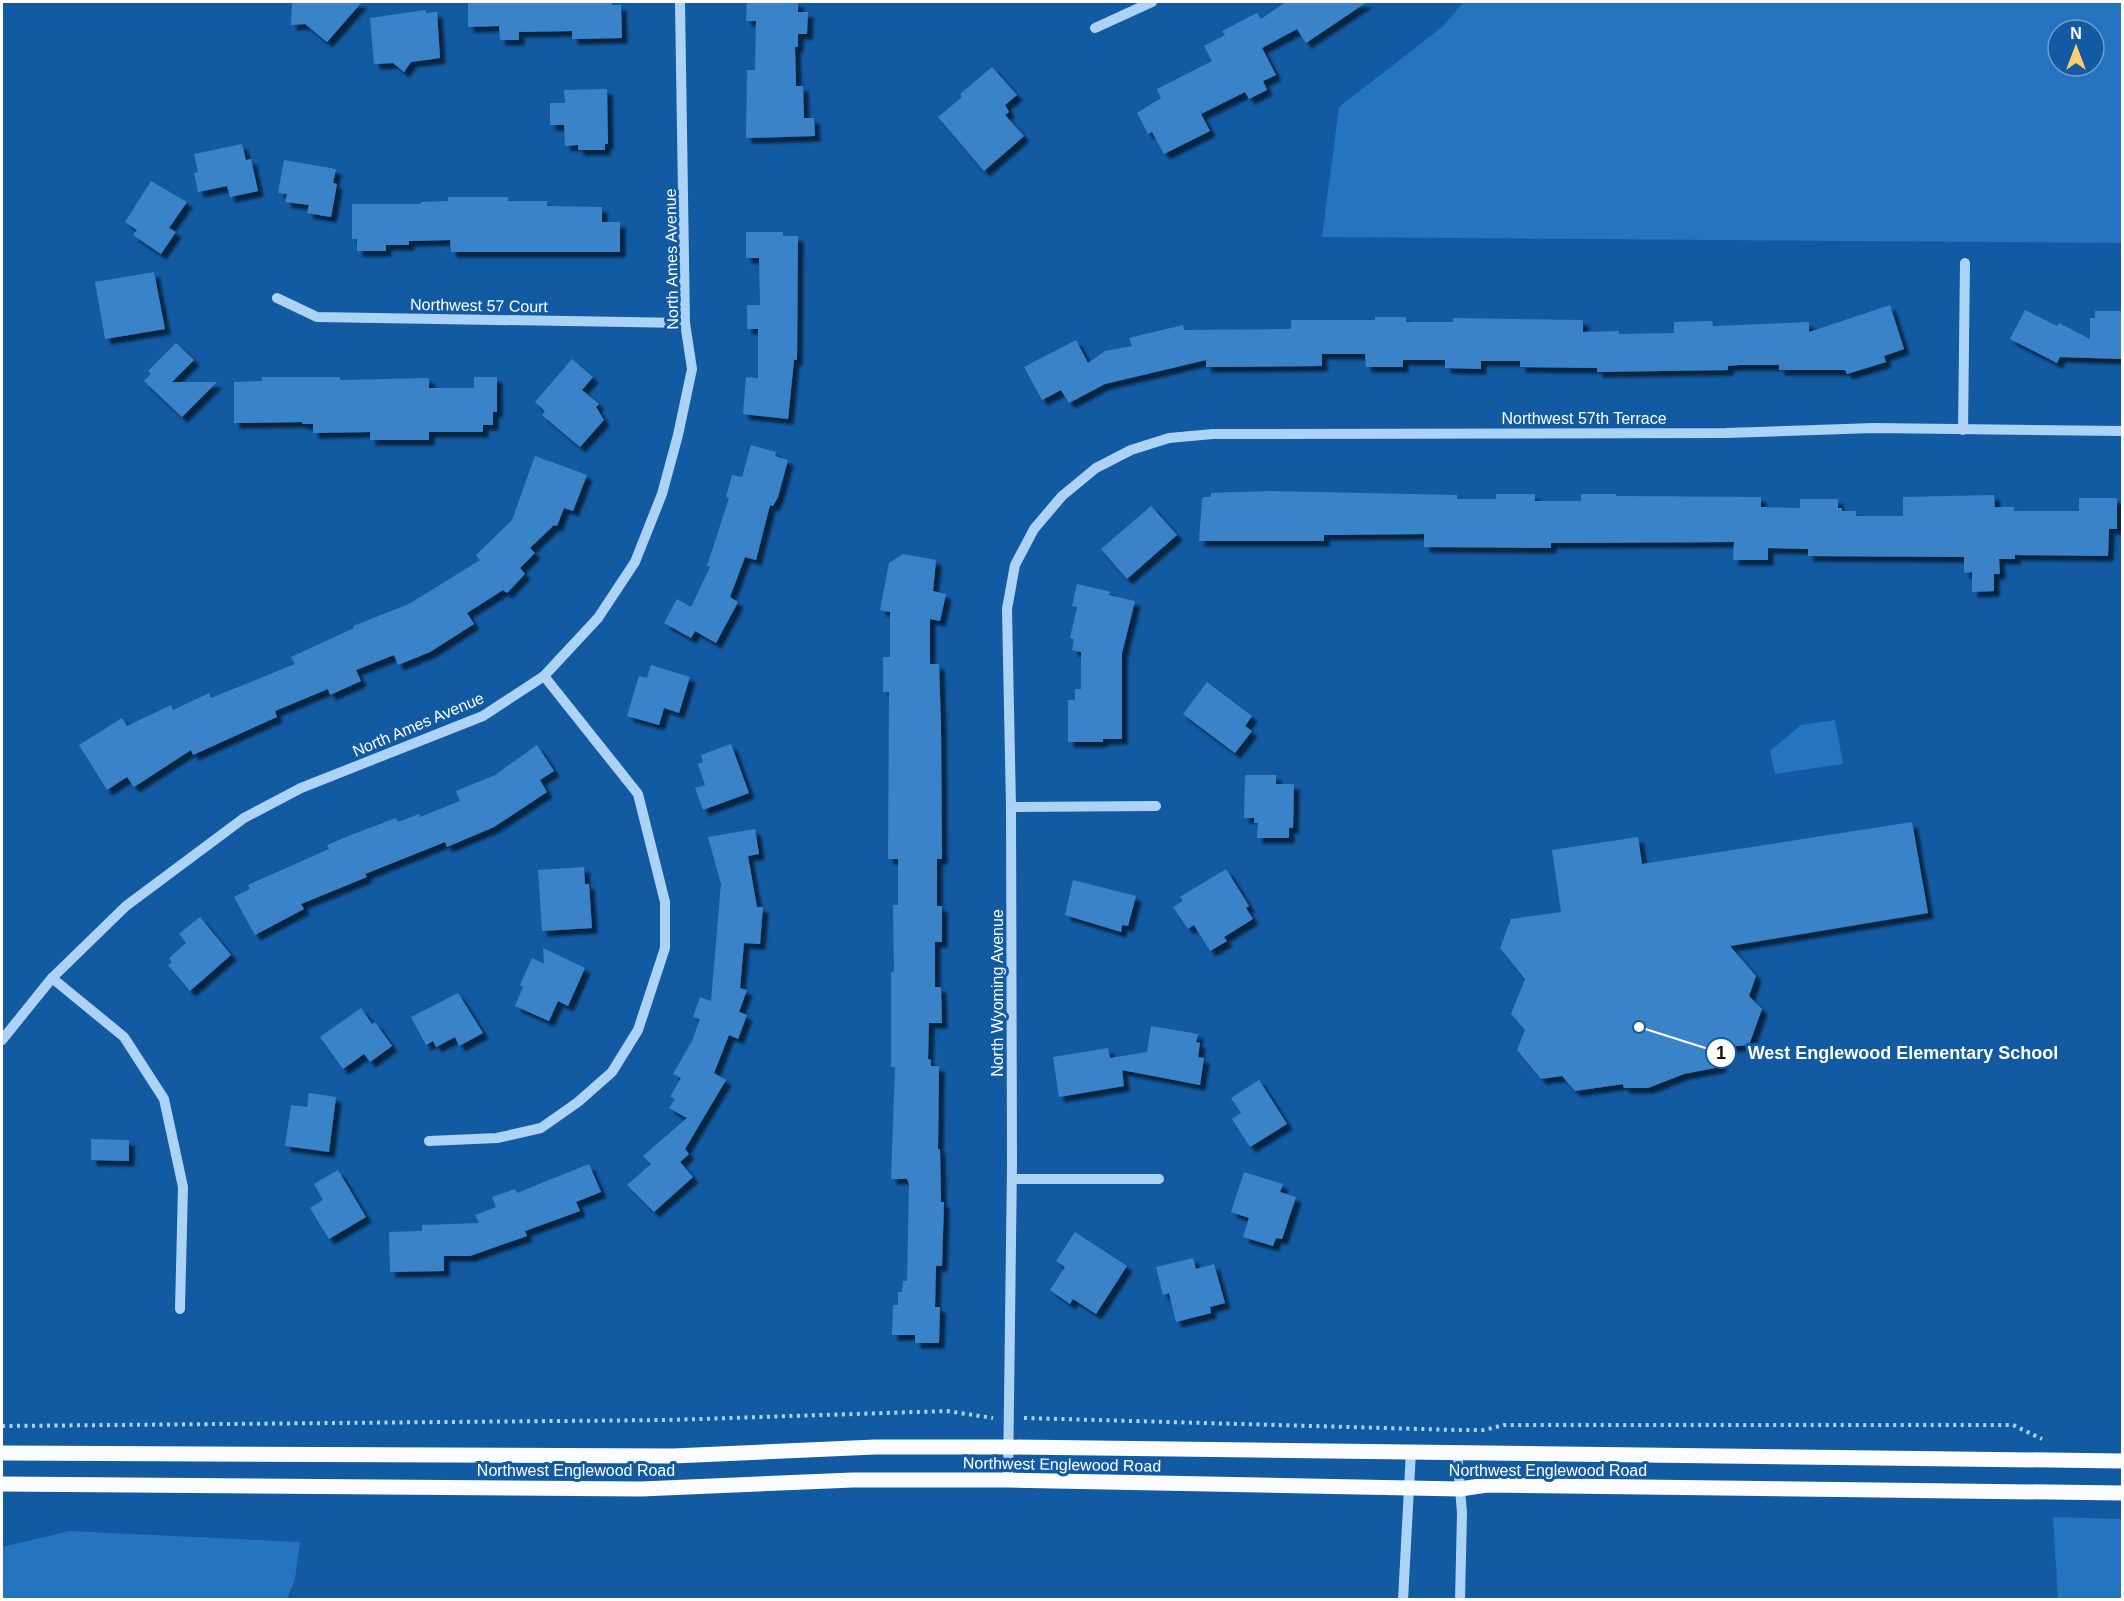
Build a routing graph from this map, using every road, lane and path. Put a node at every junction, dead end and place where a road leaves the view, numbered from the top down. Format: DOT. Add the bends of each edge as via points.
graph roads {
  1 [pos="680,2"];
  2 [pos="1152,2"];
  3 [pos="1095,28"];
  4 [pos="1965,262"];
  5 [pos="277,298"];
  6 [pos="685,323"];
  7 [pos="1963,430"];
  8 [pos="2122,431"];
  9 [pos="1062,496"];
  10 [pos="544,676"];
  11 [pos="1156,806"];
  12 [pos="1011,807"];
  13 [pos="52,978"];
  14 [pos="2,1040"];
  15 [pos="429,1141"];
  16 [pos="1012,1179"];
  17 [pos="1159,1179"];
  18 [pos="180,1309"];
  19 [pos="1008,1421"];
  20 [pos="2,1426"];
  21 [pos="2054,1440"];
  22 [pos="1007,1447"];
  23 [pos="1411,1451"];
  24 [pos="1457,1451"];
  25 [pos="2,1454"];
  26 [pos="2122,1461"];
  27 [pos="1008,1480"];
  28 [pos="2,1484"];
  29 [pos="1408,1488"];
  30 [pos="1460,1489"];
  31 [pos="2122,1493"];
  32 [pos="1403,1599"];
  33 [pos="1460,1599"];
  1 -- 6 [label="street, North Ames Avenue"];
  2 -- 3 [label="street"];
  4 -- 7 [label="street"];
  5 -- 6 [label="street, Northwest 57 Court" via="317,317"];
  6 -- 10 [label="street, North Ames Avenue" via="692,369 662,494 635,562 598,618"];
  7 -- 8 [label="street, Northwest 57th Terrace"];
  7 -- 9 [label="street, Northwest 57th Terrace" via="1213,434 1169,438 1131,450 1096,468"];
  9 -- 12 [label="street, North Wyoming Avenue" via="1034,530 1015,565 1007,609"];
  10 -- 13 [label="street, North Ames Avenue" via="483,716 301,788 244,818 126,906"];
  10 -- 15 [label="street" via="638,794 665,902 665,948 639,1030 612,1072 578,1102 541,1128 497,1138"];
  11 -- 12 [label="street"];
  12 -- 16 [label="street, North Wyoming Avenue"];
  13 -- 14 [label="street, North Ames Avenue"];
  13 -- 18 [label="street" via="124,1037 164,1099 183,1186"];
  16 -- 17 [label="street"];
  16 -- 19 [label="street, North Wyoming Avenue"];
  19 -- 20 [label="path" via="947,1411 668,1420"];
  19 -- 21 [label="path" via="1030,1418 1457,1430 1504,1425 2013,1425"];
  19 -- 22 [label="street, North Wyoming Avenue"];
  22 -- 23 [label="main road, Northwest Englewood Road"];
  22 -- 25 [label="main road, Northwest Englewood Road" via="875,1447 673,1456"];
  22 -- 27 [label="street, North Wyoming Avenue"];
  23 -- 24 [label="main road, Northwest Englewood Road"];
  23 -- 29 [label="street"];
  24 -- 26 [label="main road, Northwest Englewood Road"];
  24 -- 30 [label="street"];
  27 -- 28 [label="main road, Northwest Englewood Road" via="853,1480 641,1489"];
  27 -- 29 [label="main road, Northwest Englewood Road"];
  29 -- 30 [label="main road, Northwest Englewood Road"];
  29 -- 32 [label="street"];
  30 -- 31 [label="main road, Northwest Englewood Road" via="1499,1485"];
  30 -- 33 [label="street"];
}
